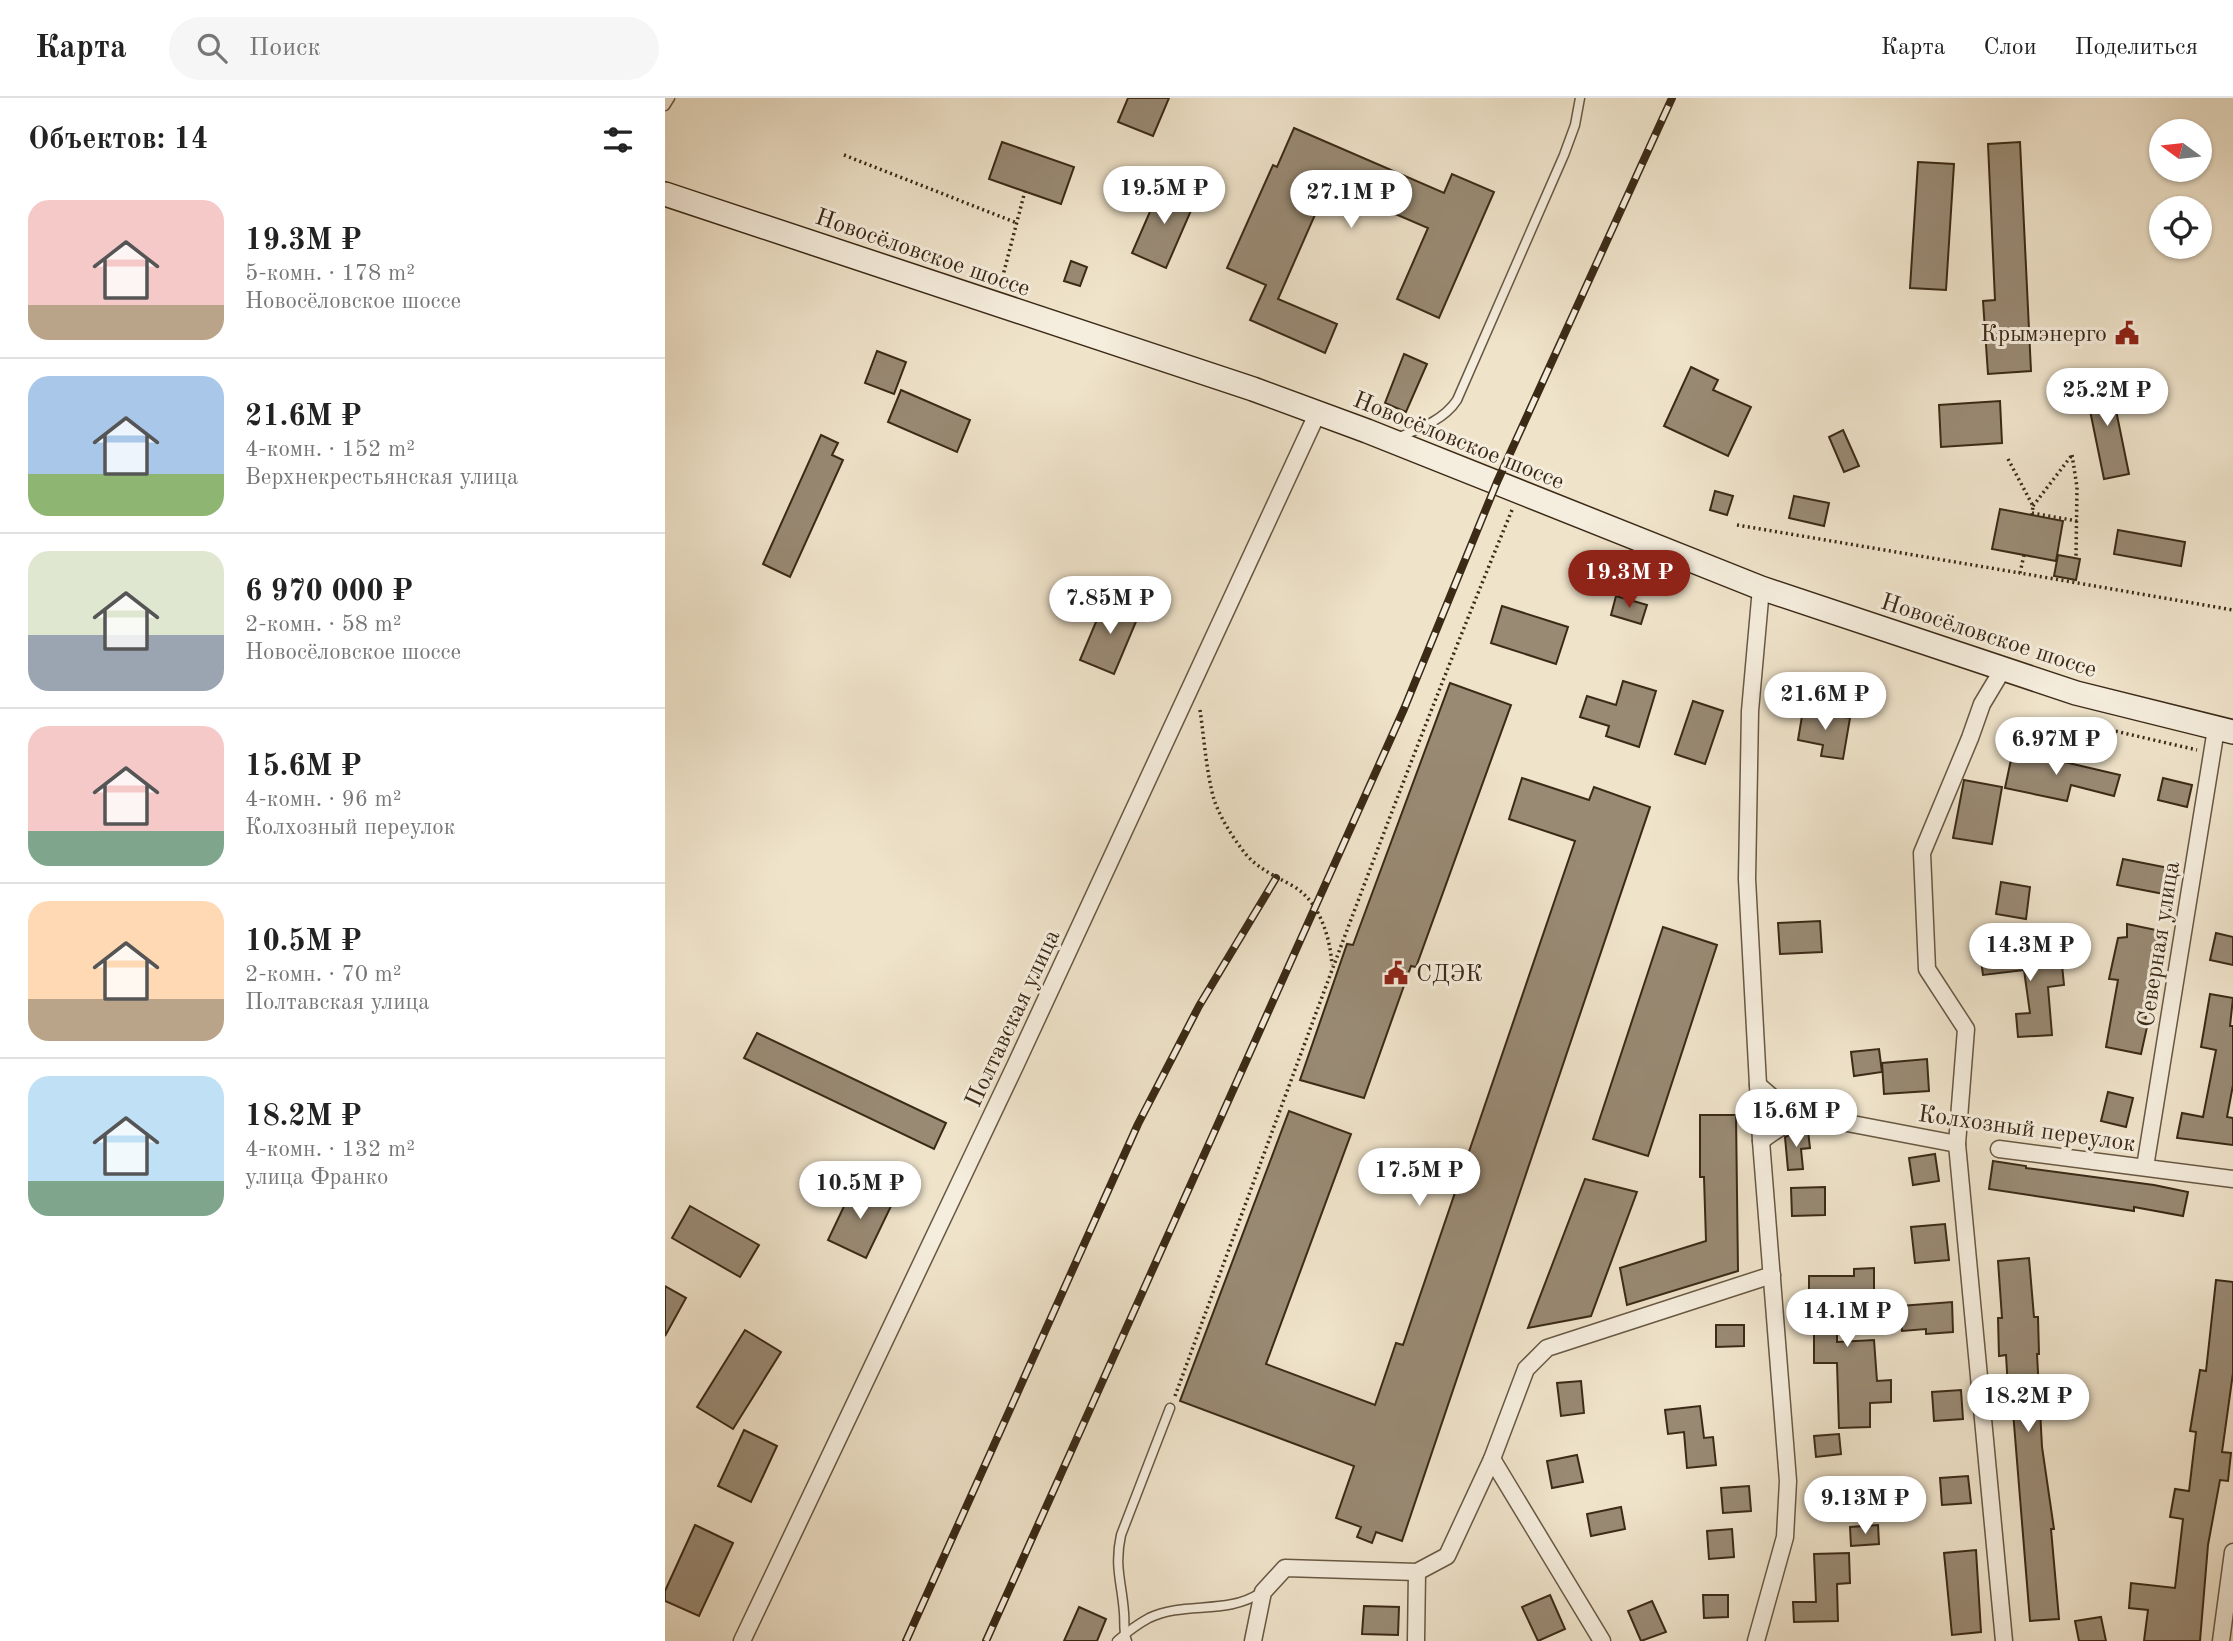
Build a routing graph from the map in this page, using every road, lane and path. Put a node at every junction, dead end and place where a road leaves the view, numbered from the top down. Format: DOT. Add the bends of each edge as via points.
graph roads {
  1 [pos="670,98"];
  2 [pos="1580,98"];
  3 [pos="665,106"];
  4 [pos="844,155"];
  5 [pos="1025,191"];
  6 [pos="665,194"];
  7 [pos="715,211"];
  8 [pos="665,212"];
  9 [pos="1017,223"];
  10 [pos="999,288"];
  11 [pos="1318,412"];
  12 [pos="1391,440"];
  13 [pos="2008,459"];
  14 [pos="1520,492"];
  15 [pos="2033,506"];
  16 [pos="2077,521"];
  17 [pos="1737,525"];
  18 [pos="2024,555"];
  19 [pos="2076,558"];
  20 [pos="2020,573"];
  21 [pos="1762,588"];
  22 [pos="2233,610"];
  23 [pos="2003,669"];
  24 [pos="1195,680"];
  25 [pos="2089,725"];
  26 [pos="2224,731"];
  27 [pos="2212,754"];
  28 [pos="1332,969"];
  29 [pos="1758,1085"];
  30 [pos="1816,1117"];
  31 [pos="1761,1141"];
  32 [pos="1957,1144"];
  33 [pos="1999,1149"];
  34 [pos="2145,1167"];
  35 [pos="2233,1179"];
  36 [pos="1772,1275"];
  37 [pos="1170,1408"];
  38 [pos="1492,1459"];
  39 [pos="2233,1552"];
  40 [pos="1417,1572"];
  41 [pos="1263,1591"];
  42 [pos="1123,1639"];
  43 [pos="742,1641"];
  44 [pos="1253,1641"];
  45 [pos="1416,1641"];
  46 [pos="1602,1641"];
  47 [pos="1756,1641"];
  48 [pos="2004,1641"];
  49 [pos="2221,1641"];
  1 -- 3 [label="lane"];
  2 -- 12 [label="lane" via="1564,155 1457,400 1443,416"];
  4 -- 9 [label="path"];
  5 -- 9 [label="path"];
  6 -- 7 [label="main road, Новосёловское шоссе"];
  7 -- 8 [label="main road"];
  7 -- 11 [label="main road, Новосёловское шоссе"];
  9 -- 10 [label="path"];
  11 -- 12 [label="main road, Новосёловское шоссе"];
  11 -- 24 [label="street, Полтавская улица"];
  12 -- 14 [label="main road, Новосёловское шоссе"];
  13 -- 15 [label="path"];
  14 -- 21 [label="main road, Новосёловское шоссе"];
  14 -- 28 [label="path"];
  15 -- 16 [label="path" via="2032,514"];
  15 -- 16 [label="path" via="2072,455"];
  16 -- 19 [label="path"];
  17 -- 20 [label="path"];
  18 -- 20 [label="path"];
  20 -- 22 [label="path"];
  21 -- 23 [label="main road, Новосёловское шоссе"];
  21 -- 29 [label="street" via="1751,711 1747,879"];
  23 -- 26 [label="main road, Новосёловское шоссе"];
  23 -- 32 [label="street" via="1982,704 1922,853 1927,969 1966,1029"];
  24 -- 28 [label="path" via="1219,813 1242,850 1264,872 1304,893 1315,906"];
  24 -- 43 [label="street, Полтавская улица"];
  25 -- 27 [label="path"];
  26 -- 27 [label="street, Северная улица"];
  27 -- 34 [label="street, Северная улица"];
  28 -- 37 [label="path"];
  29 -- 30 [label="street, Колхозный переулок" via="1792,1109"];
  29 -- 31 [label="street"];
  30 -- 31 [label="street, Колхозный переулок" via="1794,1120"];
  30 -- 32 [label="street, Колхозный переулок"];
  31 -- 36 [label="street"];
  32 -- 48 [label="street"];
  33 -- 34 [label="street, Колхозный переулок"];
  34 -- 35 [label="street, Колхозный переулок"];
  36 -- 38 [label="street" via="1547,1348 1526,1369"];
  36 -- 47 [label="street" via="1788,1481 1785,1538"];
  37 -- 42 [label="lane" via="1117,1553"];
  38 -- 40 [label="street" via="1447,1556"];
  38 -- 46 [label="street"];
  39 -- 49 [label="street"];
  40 -- 41 [label="street" via="1286,1569"];
  40 -- 45 [label="street"];
  41 -- 42 [label="lane" via="1234,1605 1172,1611 1150,1618"];
  41 -- 44 [label="street"];
}
